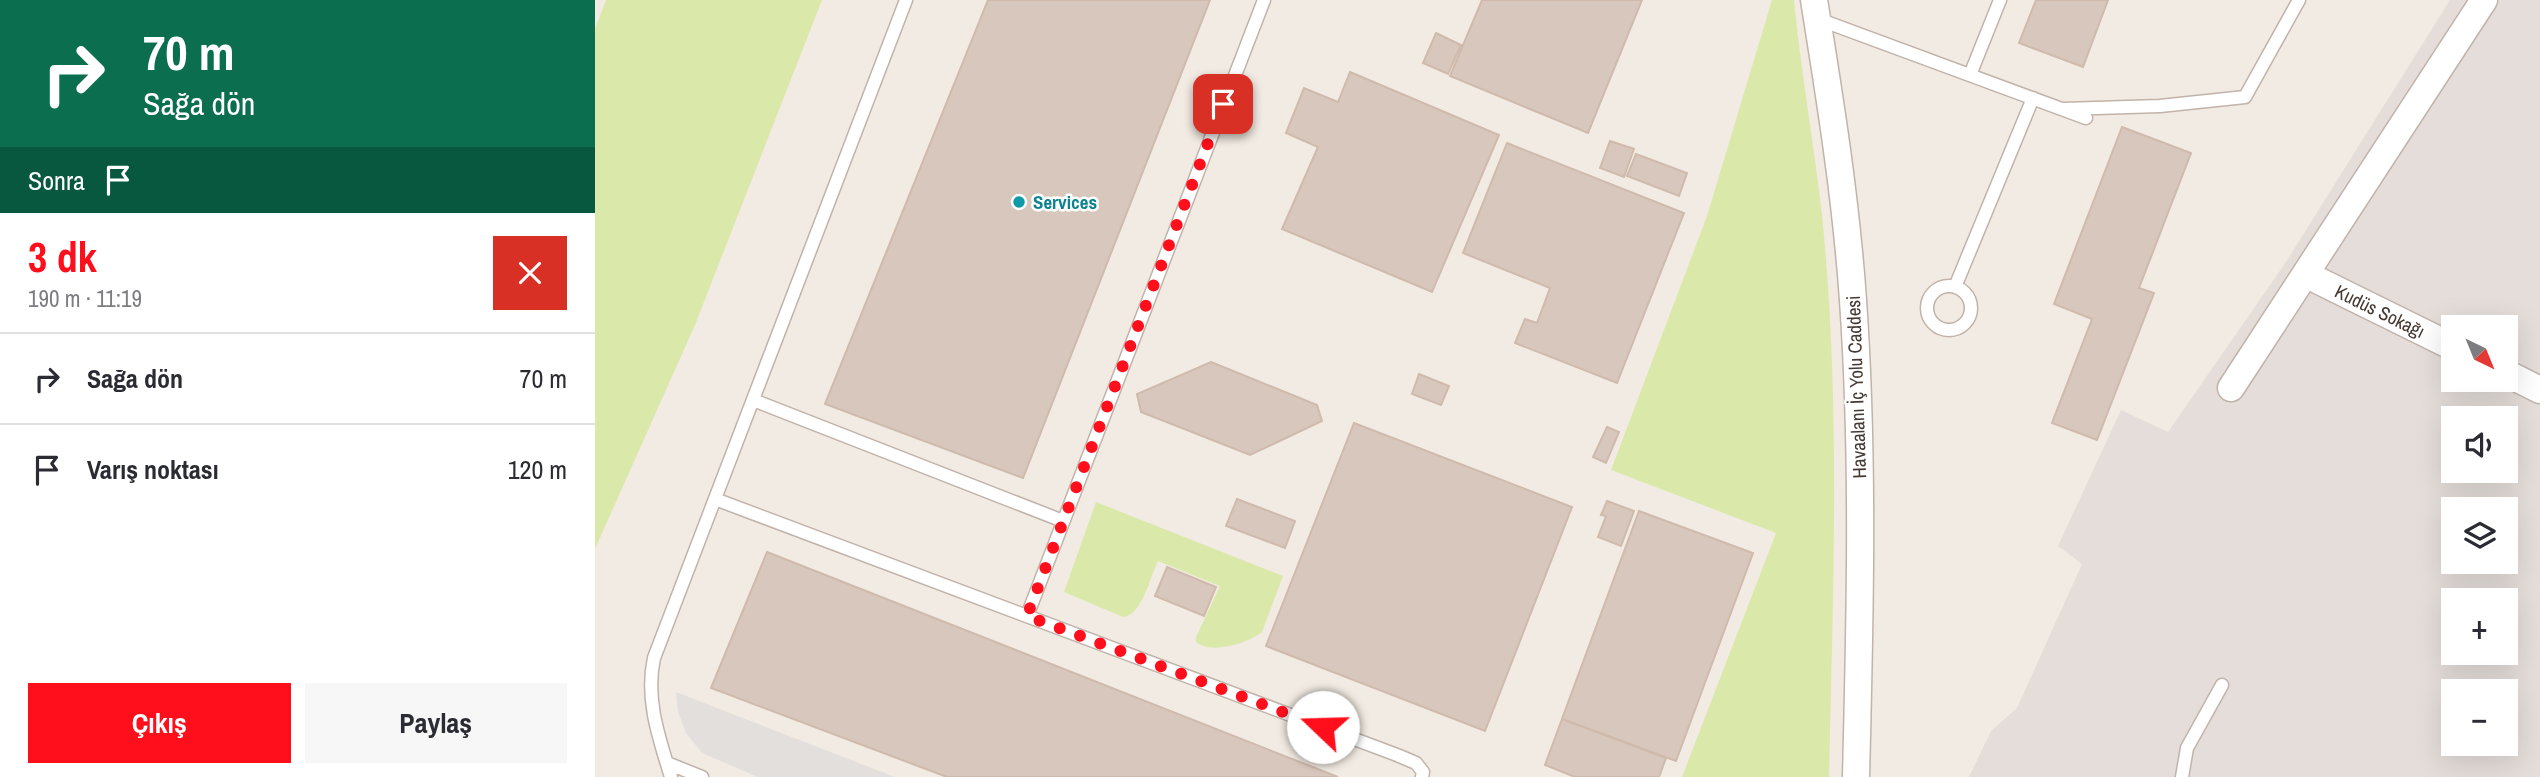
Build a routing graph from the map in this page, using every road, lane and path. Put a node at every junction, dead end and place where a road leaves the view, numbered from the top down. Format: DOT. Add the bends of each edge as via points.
graph roads {
  1 [pos="906,0"];
  2 [pos="1263,0"];
  3 [pos="2000,0"];
  4 [pos="2299,0"];
  5 [pos="2484,0"];
  6 [pos="1816,9"];
  7 [pos="1970,75"];
  8 [pos="2033,98"];
  9 [pos="2064,109"];
  10 [pos="2086,118"];
  11 [pos="2307,275"];
  12 [pos="1955,288"];
  13 [pos="2441,341"];
  14 [pos="2518,379"];
  15 [pos="2231,388"];
  16 [pos="2540,390"];
  17 [pos="753,400"];
  18 [pos="715,499"];
  19 [pos="1063,521"];
  20 [pos="1027,616"];
  21 [pos="2222,685"];
  22 [pos="667,763"];
  23 [pos="671,777"];
  24 [pos="702,777"];
  25 [pos="1422,777"];
  26 [pos="1856,777"];
  27 [pos="2182,777"];
  1 -- 17 [label="lane"];
  2 -- 19 [label="lane"];
  3 -- 7 [label="lane"];
  4 -- 9 [label="lane" via="2245,97"];
  5 -- 11 [label="street"];
  6 -- 7 [label="lane"];
  6 -- 26 [label="street, Havaalanı İç Yolu Caddesi" via="1845,209 1853,301 1860,526"];
  7 -- 8 [label="lane"];
  8 -- 9 [label="lane"];
  8 -- 12 [label="lane"];
  9 -- 10 [label="lane"];
  11 -- 13 [label="street, Kudüs Sokağı"];
  11 -- 15 [label="street"];
  14 -- 16 [label="street"];
  17 -- 18 [label="lane"];
  17 -- 19 [label="lane"];
  18 -- 20 [label="lane"];
  18 -- 22 [label="lane" via="649,681"];
  19 -- 20 [label="lane"];
  20 -- 25 [label="lane" via="1397,755 1416,763"];
  21 -- 27 [label="lane" via="2187,748"];
  22 -- 23 [label="lane"];
  22 -- 24 [label="lane"];
}
